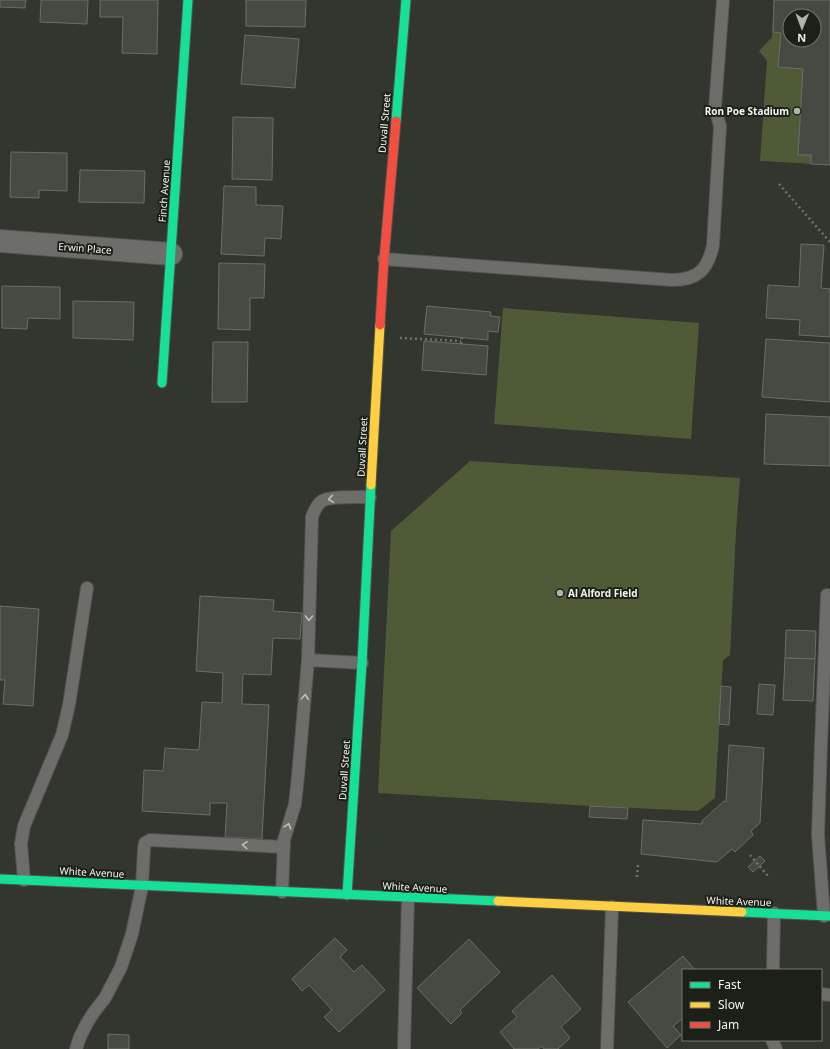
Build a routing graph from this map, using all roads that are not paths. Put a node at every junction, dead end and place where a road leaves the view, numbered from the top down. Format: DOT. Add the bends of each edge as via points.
graph roads {
  1 [pos="188,0"];
  2 [pos="406,0"];
  3 [pos="723,0"];
  4 [pos="0,241"];
  5 [pos="171,254"];
  6 [pos="384,259"];
  7 [pos="162,383"];
  8 [pos="370,497"];
  9 [pos="88,588"];
  10 [pos="827,595"];
  11 [pos="308,660"];
  12 [pos="362,663"];
  13 [pos="284,847"];
  14 [pos="0,879"];
  15 [pos="24,880"];
  16 [pos="142,886"];
  17 [pos="282,892"];
  18 [pos="346,895"];
  19 [pos="408,898"];
  20 [pos="612,907"];
  21 [pos="774,913"];
  22 [pos="827,916"];
  23 [pos="773,969"];
  24 [pos="76,1049"];
  25 [pos="404,1049"];
  26 [pos="607,1049"];
  1 -- 5 [label="street, Finch Avenue"];
  2 -- 6 [label="street, Duvall Street"];
  3 -- 6 [label="lane" via="715,108 720,126 713,245 709,260 699,273 686,279 672,280"];
  4 -- 5 [label="street, Erwin Place"];
  5 -- 7 [label="street, Finch Avenue"];
  6 -- 8 [label="street, Duvall Street"];
  8 -- 11 [label="lane, one-way" via="330,498 322,501 315,509 312,517"];
  8 -- 12 [label="street, Duvall Street"];
  9 -- 15 [label="lane" via="62,735 24,826 21,844"];
  10 -- 22 [label="lane" via="818,835"];
  11 -- 12 [label="lane"];
  13 -- 11 [label="lane, one-way" via="297,790"];
  12 -- 18 [label="street, Duvall Street"];
  13 -- 16 [label="lane, one-way" via="150,840 145,843"];
  13 -- 17 [label="lane"];
  14 -- 15 [label="street, White Avenue"];
  15 -- 16 [label="street, White Avenue"];
  16 -- 17 [label="street, White Avenue"];
  16 -- 24 [label="lane" via="132,934 121,967 80,1037"];
  17 -- 18 [label="street, White Avenue"];
  18 -- 19 [label="street, White Avenue"];
  19 -- 20 [label="street, White Avenue"];
  19 -- 25 [label="lane"];
  20 -- 21 [label="street, White Avenue"];
  20 -- 26 [label="lane"];
  21 -- 22 [label="street, White Avenue"];
  21 -- 23 [label="lane"];
}
